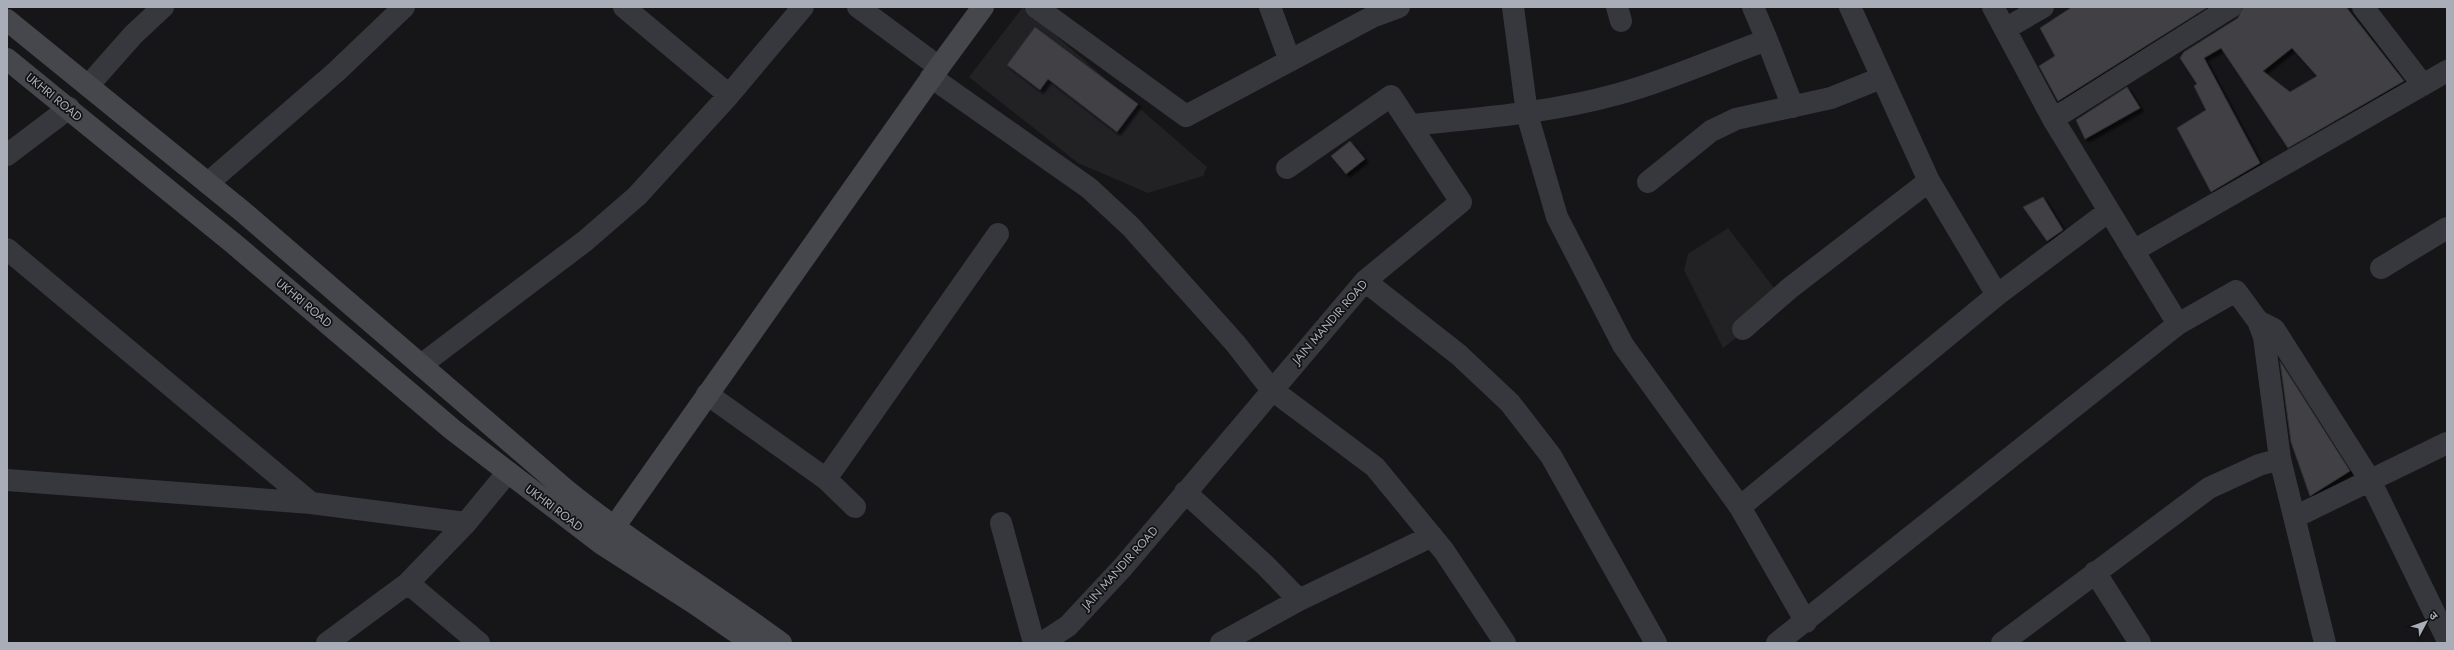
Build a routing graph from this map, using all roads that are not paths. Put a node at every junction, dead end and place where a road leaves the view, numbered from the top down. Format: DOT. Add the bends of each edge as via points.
graph roads {
  1 [pos="163,7"];
  2 [pos="404,7"];
  3 [pos="624,7"];
  4 [pos="803,7"];
  5 [pos="858,7"];
  6 [pos="983,7"];
  7 [pos="1036,7"];
  8 [pos="1270,7"];
  9 [pos="1399,7"];
  10 [pos="1513,7"];
  11 [pos="1753,7"];
  12 [pos="1850,7"];
  13 [pos="1993,7"];
  14 [pos="2043,7"];
  15 [pos="2231,7"];
  16 [pos="2363,7"];
  17 [pos="7,20"];
  18 [pos="2005,29"];
  19 [pos="1767,40"];
  20 [pos="7,59"];
  21 [pos="1290,61"];
  22 [pos="2447,70"];
  23 [pos="935,72"];
  24 [pos="1881,78"];
  25 [pos="2423,85"];
  26 [pos="88,86"];
  27 [pos="729,95"];
  28 [pos="1794,107"];
  29 [pos="68,108"];
  30 [pos="1527,114"];
  31 [pos="2053,119"];
  32 [pos="1411,125"];
  33 [pos="7,155"];
  34 [pos="1287,168"];
  35 [pos="1929,181"];
  36 [pos="1648,182"];
  37 [pos="208,184"];
  38 [pos="2109,211"];
  39 [pos="2447,228"];
  40 [pos="998,234"];
  41 [pos="7,249"];
  42 [pos="2133,252"];
  43 [pos="2381,268"];
  44 [pos="1365,281"];
  45 [pos="1997,295"];
  46 [pos="2258,322"];
  47 [pos="2178,324"];
  48 [pos="1743,329"];
  49 [pos="421,365"];
  50 [pos="1272,389"];
  51 [pos="707,394"];
  52 [pos="2447,443"];
  53 [pos="2280,459"];
  54 [pos="508,472"];
  55 [pos="826,479"];
  56 [pos="7,480"];
  57 [pos="2370,480"];
  58 [pos="1185,492"];
  59 [pos="311,503"];
  60 [pos="855,507"];
  61 [pos="1740,507"];
  62 [pos="2295,517"];
  63 [pos="466,523"];
  64 [pos="1001,523"];
  65 [pos="608,536"];
  66 [pos="1432,536"];
  67 [pos="2095,572"];
  68 [pos="408,583"];
  69 [pos="2439,598"];
  70 [pos="1299,600"];
  71 [pos="1806,622"];
  72 [pos="2447,638"];
  73 [pos="327,643"];
  74 [pos="479,643"];
  75 [pos="752,643"];
  76 [pos="782,643"];
  77 [pos="1034,643"];
  78 [pos="1042,643"];
  79 [pos="1221,643"];
  80 [pos="1505,643"];
  81 [pos="1656,643"];
  82 [pos="1777,643"];
  83 [pos="2002,643"];
  84 [pos="2140,643"];
  85 [pos="2325,643"];
  1 -- 26 [label="street" via="133,35"];
  2 -- 37 [label="street"];
  3 -- 27 [label="street"];
  4 -- 27 [label="street"];
  5 -- 23 [label="street"];
  6 -- 23 [label="street"];
  7 -- 21 [label="street" via="1186,116"];
  8 -- 21 [label="street"];
  9 -- 21 [label="street" via="1372,17"];
  10 -- 30 [label="street"];
  11 -- 19 [label="street"];
  12 -- 24 [label="street"];
  13 -- 18 [label="street"];
  14 -- 18 [label="street"];
  15 -- 31 [label="street"];
  16 -- 25 [label="street"];
  17 -- 26 [label="street"];
  18 -- 31 [label="street"];
  19 -- 28 [label="street"];
  19 -- 30 [label="street" via="1620,94"];
  20 -- 29 [label="street, UKHRI ROAD"];
  22 -- 25 [label="street"];
  23 -- 50 [label="street" via="1094,193 1131,227 1235,343"];
  23 -- 51 [label="street"];
  24 -- 28 [label="street" via="1831,98"];
  24 -- 35 [label="street"];
  25 -- 42 [label="street"];
  26 -- 37 [label="street"];
  27 -- 49 [label="street" via="637,196 585,241"];
  28 -- 36 [label="street" via="1736,119 1711,131"];
  29 -- 33 [label="street"];
  29 -- 54 [label="street, UKHRI ROAD" via="233,243 453,430"];
  30 -- 32 [label="street"];
  30 -- 61 [label="street" via="1557,217 1623,346"];
  31 -- 38 [label="street"];
  32 -- 34 [label="street, JAIN MANDIR ROAD" via="1391,96"];
  32 -- 44 [label="street, JAIN MANDIR ROAD" via="1461,202"];
  35 -- 45 [label="street"];
  35 -- 48 [label="street" via="1790,288"];
  37 -- 49 [label="street"];
  38 -- 42 [label="street"];
  38 -- 45 [label="street"];
  39 -- 43 [label="street"];
  40 -- 55 [label="street"];
  41 -- 59 [label="street"];
  42 -- 47 [label="street"];
  44 -- 50 [label="street, JAIN MANDIR ROAD"];
  44 -- 81 [label="street" via="1459,355 1510,403 1551,456"];
  45 -- 61 [label="street"];
  46 -- 47 [label="street" via="2236,291"];
  46 -- 53 [label="street" via="2264,338"];
  46 -- 57 [label="street" via="2274,330"];
  47 -- 71 [label="street"];
  49 -- 65 [label="street" via="566,490"];
  50 -- 58 [label="street, JAIN MANDIR ROAD"];
  50 -- 66 [label="street" via="1375,467"];
  51 -- 55 [label="street"];
  51 -- 65 [label="street"];
  52 -- 57 [label="street"];
  53 -- 62 [label="street"];
  53 -- 67 [label="street" via="2259,465 2209,488"];
  54 -- 63 [label="street"];
  54 -- 65 [label="street, UKHRI ROAD"];
  55 -- 60 [label="street"];
  56 -- 59 [label="street"];
  57 -- 62 [label="street"];
  57 -- 69 [label="street"];
  58 -- 70 [label="street" via="1265,565"];
  58 -- 78 [label="street, JAIN MANDIR ROAD" via="1123,567 1068,626"];
  59 -- 63 [label="street"];
  61 -- 71 [label="street"];
  62 -- 85 [label="street"];
  63 -- 68 [label="street"];
  64 -- 77 [label="street"];
  65 -- 75 [label="street"];
  65 -- 76 [label="street" via="723,601"];
  66 -- 70 [label="street"];
  66 -- 80 [label="street"];
  67 -- 83 [label="street"];
  67 -- 84 [label="street"];
  68 -- 73 [label="street"];
  68 -- 74 [label="street"];
  69 -- 72 [label="street"];
  70 -- 79 [label="street"];
  71 -- 82 [label="street"];
}
